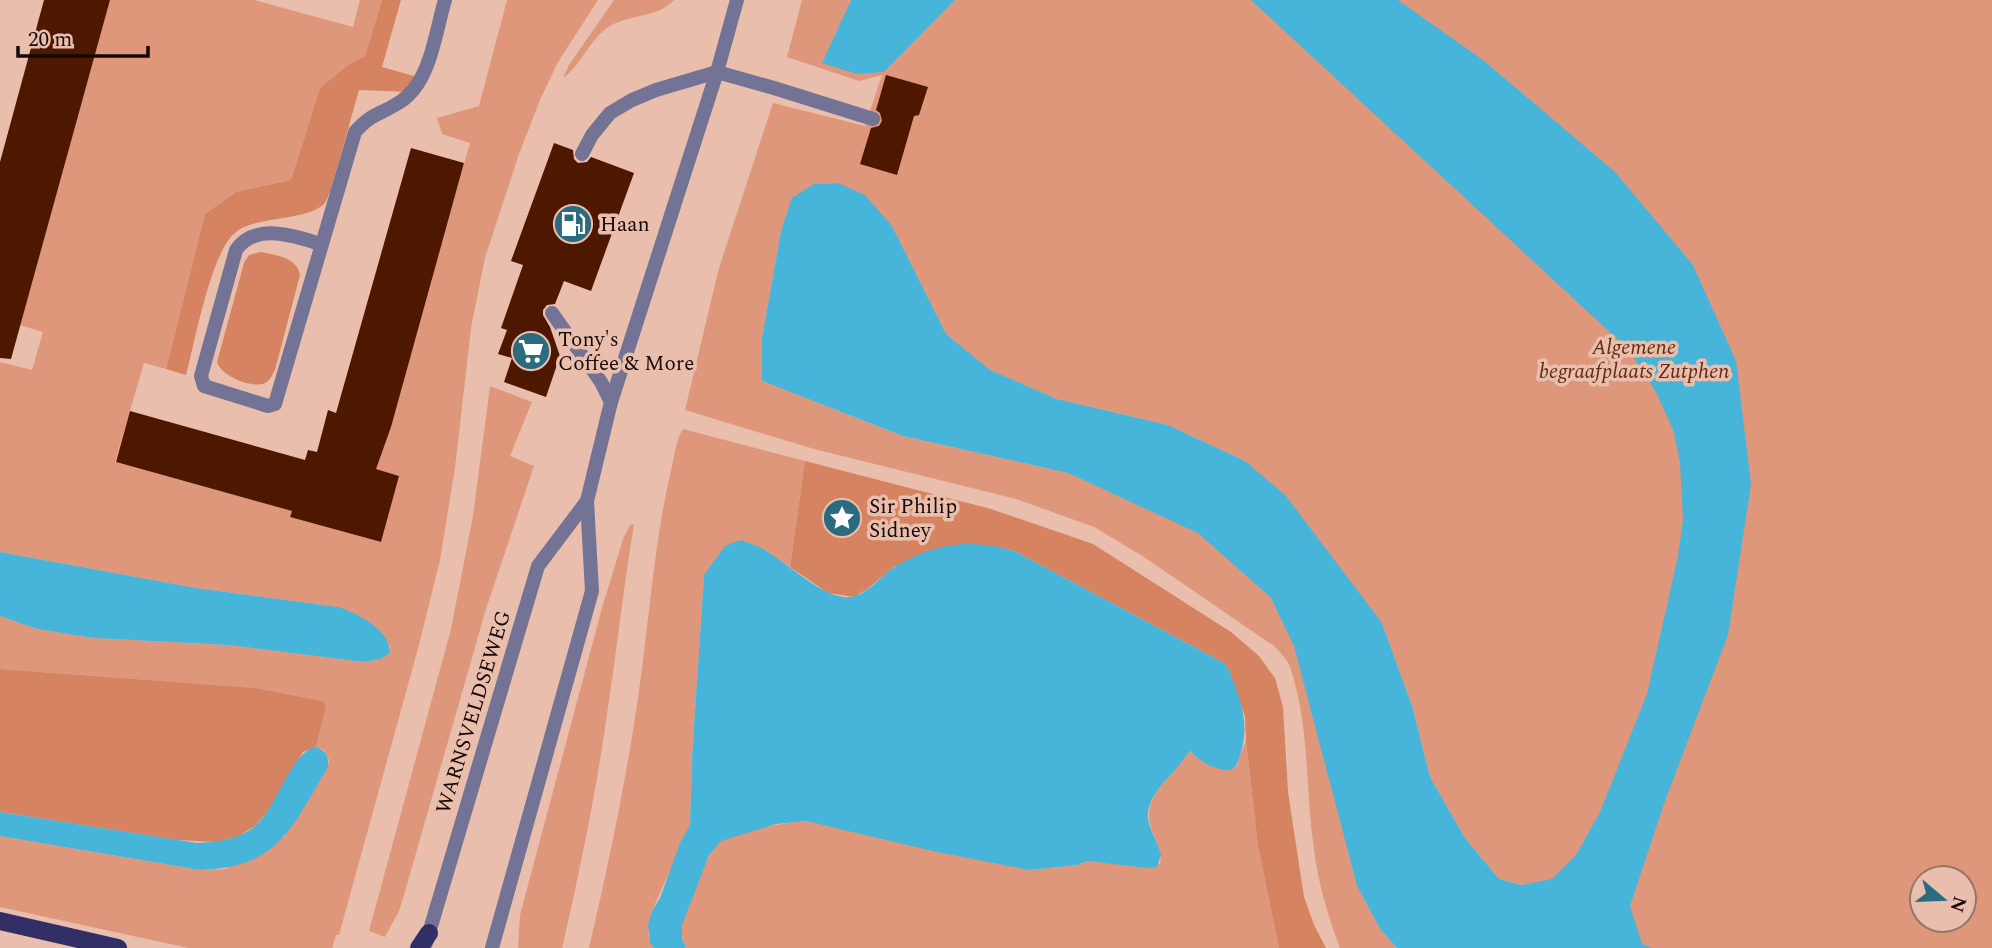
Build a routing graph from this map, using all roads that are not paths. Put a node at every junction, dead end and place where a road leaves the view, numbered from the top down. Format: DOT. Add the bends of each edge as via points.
graph roads {
  1 [pos="445,0"];
  2 [pos="737,0"];
  3 [pos="717,72"];
  4 [pos="873,119"];
  5 [pos="582,154"];
  6 [pos="321,244"];
  7 [pos="552,313"];
  8 [pos="611,402"];
  9 [pos="587,501"];
  10 [pos="0,921"];
  11 [pos="424,943"];
  12 [pos="118,948"];
  13 [pos="492,948"];
  1 -- 6 [label="street" via="415,90 368,117 355,132"];
  2 -- 3 [label="street, WARNSVELDSEWEG"];
  3 -- 4 [label="street"];
  3 -- 5 [label="street" via="656,90 610,113"];
  3 -- 8 [label="street, WARNSVELDSEWEG"];
  6 -- 6 [label="street" via="281,233 242,241 201,376 204,386 268,406 275,404"];
  7 -- 8 [label="street"];
  8 -- 9 [label="street, WARNSVELDSEWEG"];
  9 -- 11 [label="street, WARNSVELDSEWEG" via="538,566"];
  9 -- 13 [label="street, WARNSVELDSEWEG" via="592,591"];
  10 -- 12 [label="main road"];
}
